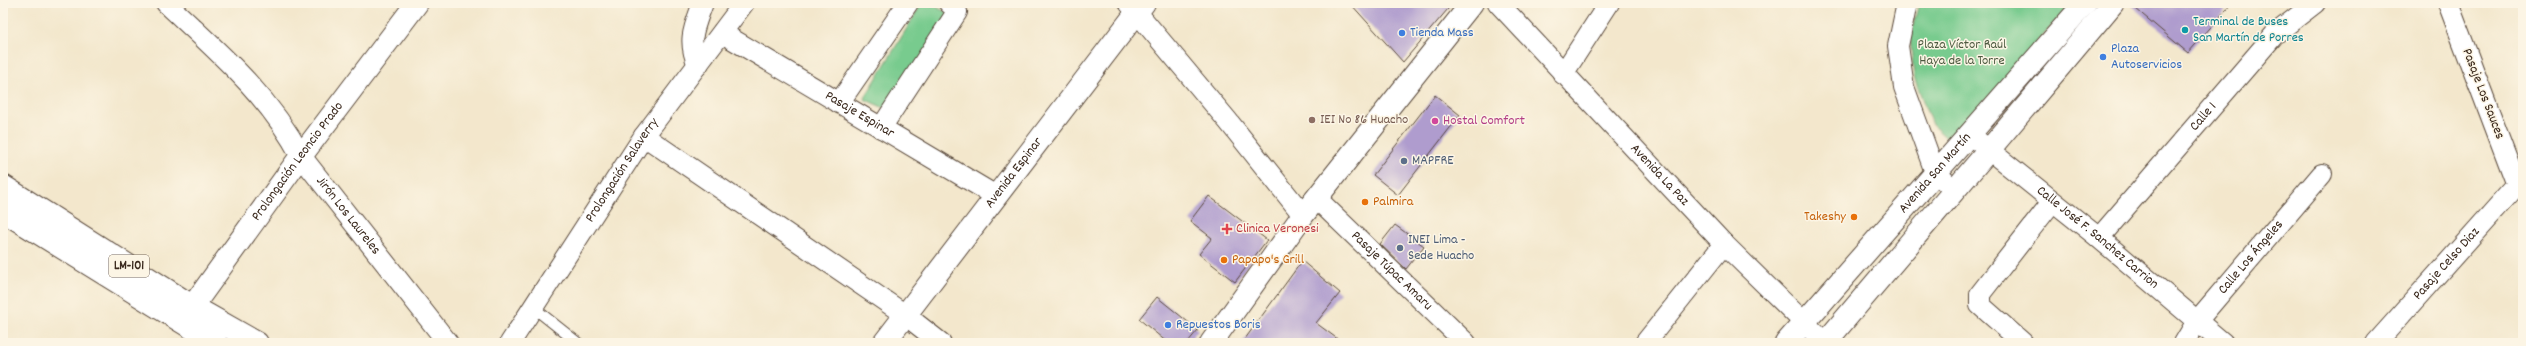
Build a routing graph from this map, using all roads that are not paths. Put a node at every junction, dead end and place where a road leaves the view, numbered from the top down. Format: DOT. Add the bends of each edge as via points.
graph roads {
  1 [pos="166,3"];
  2 [pos="399,3"];
  3 [pos="417,3"];
  4 [pos="703,3"];
  5 [pos="744,3"];
  6 [pos="908,3"];
  7 [pos="949,3"];
  8 [pos="1472,3"];
  9 [pos="1498,3"];
  10 [pos="1609,3"];
  11 [pos="1907,3"];
  12 [pos="2085,3"];
  13 [pos="2113,3"];
  14 [pos="2315,3"];
  15 [pos="2448,3"];
  16 [pos="1137,6"];
  17 [pos="722,33"];
  18 [pos="698,65"];
  19 [pos="1563,74"];
  20 [pos="840,103"];
  21 [pos="881,128"];
  22 [pos="1969,134"];
  23 [pos="644,136"];
  24 [pos="297,149"];
  25 [pos="1990,151"];
  26 [pos="1935,172"];
  27 [pos="2322,174"];
  28 [pos="2517,185"];
  29 [pos="1954,190"];
  30 [pos="5,192"];
  31 [pos="996,196"];
  32 [pos="1316,198"];
  33 [pos="2052,202"];
  34 [pos="3,211"];
  35 [pos="1303,215"];
  36 [pos="2099,238"];
  37 [pos="1724,244"];
  38 [pos="534,308"];
  39 [pos="180,310"];
  40 [pos="904,314"];
  41 [pos="2197,321"];
  42 [pos="1804,322"];
  43 [pos="216,343"];
  44 [pos="257,343"];
  45 [pos="448,343"];
  46 [pos="510,343"];
  47 [pos="578,343"];
  48 [pos="884,343"];
  49 [pos="941,343"];
  50 [pos="1211,343"];
  51 [pos="1466,343"];
  52 [pos="1646,343"];
  53 [pos="1786,343"];
  54 [pos="1825,343"];
  55 [pos="2023,343"];
  56 [pos="2184,343"];
  57 [pos="2223,343"];
  58 [pos="2376,343"];
  1 -- 24 [label="street, Jirón Los Laureles" via="247,79"];
  2 -- 24 [label="street, Prolongación Leoncio Prado"];
  3 -- 24 [label="street, Prolongación Leoncio Prado"];
  4 -- 18 [label="street" via="691,49"];
  5 -- 17 [label="street, Prolongación Salaverry"];
  6 -- 20 [label="street"];
  7 -- 21 [label="street" via="956,8 956,12"];
  8 -- 32 [label="street"];
  9 -- 19 [label="street, Avenida La Paz"];
  10 -- 19 [label="street"];
  11 -- 26 [label="street" via="1898,46 1904,87"];
  12 -- 22 [label="street, Avenida San Martín"];
  13 -- 25 [label="street, Avenida San Martín"];
  14 -- 36 [label="street, Calle 1" via="2275,34"];
  15 -- 28 [label="street, Pasaje Los Sauces"];
  16 -- 31 [label="street, Avenida Espinar"];
  16 -- 35 [label="street"];
  17 -- 18 [label="street, Prolongación Salaverry"];
  17 -- 20 [label="street, Pasaje Espinar"];
  18 -- 23 [label="street, Prolongación Salaverry"];
  19 -- 37 [label="street, Avenida La Paz"];
  20 -- 21 [label="street, Pasaje Espinar"];
  21 -- 31 [label="street, Pasaje Espinar"];
  22 -- 25 [label="street, Calle José F. Sanchez Carrion"];
  22 -- 26 [label="street, Avenida San Martín"];
  23 -- 38 [label="street, Prolongación Salaverry"];
  23 -- 40 [label="street"];
  24 -- 39 [label="street, Prolongación Leoncio Prado"];
  24 -- 45 [label="street, Jirón Los Laureles"];
  25 -- 29 [label="street, Avenida San Martín"];
  25 -- 33 [label="street, Calle José F. Sanchez Carrion"];
  26 -- 29 [label="street"];
  26 -- 42 [label="street, Avenida San Martín"];
  27 -- 41 [label="street, Calle Los Ángeles"];
  28 -- 58 [label="street, Pasaje Celso Diaz"];
  29 -- 54 [label="street, Avenida San Martín"];
  30 -- 39 [label="street, LM-101"];
  31 -- 40 [label="street, Avenida Espinar"];
  32 -- 35 [label="street"];
  32 -- 51 [label="street, Pasaje Túpac Amaru"];
  33 -- 36 [label="street, Calle José F. Sanchez Carrion"];
  33 -- 55 [label="street" via="1978,299 1980,306"];
  34 -- 39 [label="street, LM-101"];
  35 -- 50 [label="street"];
  36 -- 41 [label="street, Calle José F. Sanchez Carrion"];
  37 -- 42 [label="street, Avenida La Paz"];
  37 -- 52 [label="street"];
  38 -- 46 [label="street, Prolongación Salaverry"];
  38 -- 47 [label="lane"];
  39 -- 43 [label="street, LM-101"];
  39 -- 44 [label="street, LM-101"];
  40 -- 48 [label="street, Avenida Espinar"];
  40 -- 49 [label="street"];
  41 -- 56 [label="street, Calle Los Ángeles"];
  41 -- 57 [label="street, Calle José F. Sanchez Carrion"];
  42 -- 53 [label="street, Avenida San Martín"];
  42 -- 54 [label="street, Avenida La Paz"];
}
